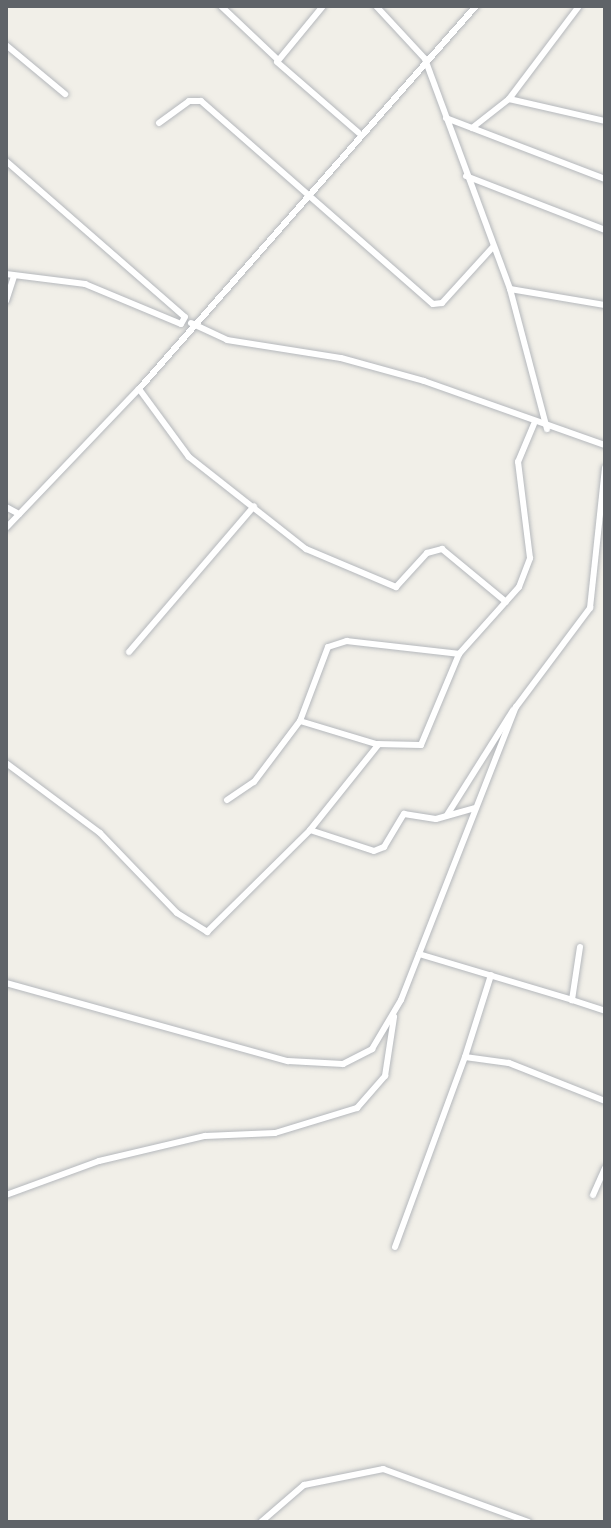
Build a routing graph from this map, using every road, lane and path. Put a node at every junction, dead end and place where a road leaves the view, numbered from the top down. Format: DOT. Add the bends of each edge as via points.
graph roads {
  1 [pos="221,6"];
  2 [pos="323,6"];
  3 [pos="376,6"];
  4 [pos="476,6"];
  5 [pos="579,6"];
  6 [pos="6,45"];
  7 [pos="13,51"];
  8 [pos="6,59"];
  9 [pos="277,59"];
  10 [pos="425,59"];
  11 [pos="65,94"];
  12 [pos="509,99"];
  13 [pos="446,118"];
  14 [pos="605,121"];
  15 [pos="159,123"];
  16 [pos="472,128"];
  17 [pos="359,133"];
  18 [pos="6,161"];
  19 [pos="466,176"];
  20 [pos="605,179"];
  21 [pos="307,192"];
  22 [pos="605,230"];
  23 [pos="493,247"];
  24 [pos="10,275"];
  25 [pos="510,289"];
  26 [pos="6,301"];
  27 [pos="605,305"];
  28 [pos="186,325"];
  29 [pos="139,389"];
  30 [pos="534,424"];
  31 [pos="547,429"];
  32 [pos="605,445"];
  33 [pos="605,468"];
  34 [pos="254,506"];
  35 [pos="6,507"];
  36 [pos="19,514"];
  37 [pos="6,528"];
  38 [pos="596,547"];
  39 [pos="605,549"];
  40 [pos="506,602"];
  41 [pos="129,652"];
  42 [pos="459,654"];
  43 [pos="516,707"];
  44 [pos="300,721"];
  45 [pos="379,744"];
  46 [pos="6,763"];
  47 [pos="227,800"];
  48 [pos="475,808"];
  49 [pos="447,817"];
  50 [pos="310,830"];
  51 [pos="580,947"];
  52 [pos="419,954"];
  53 [pos="491,975"];
  54 [pos="6,983"];
  55 [pos="572,1000"];
  56 [pos="395,1010"];
  57 [pos="605,1011"];
  58 [pos="465,1057"];
  59 [pos="605,1101"];
  60 [pos="605,1168"];
  61 [pos="6,1195"];
  62 [pos="593,1195"];
  63 [pos="395,1247"];
  64 [pos="261,1522"];
  65 [pos="529,1522"];
  1 -- 9 [label="street"];
  2 -- 9 [label="street"];
  3 -- 10 [label="street"];
  4 -- 10 [label="street"];
  5 -- 12 [label="street"];
  6 -- 7 [label="street"];
  7 -- 8 [label="street"];
  7 -- 11 [label="street"];
  9 -- 17 [label="street"];
  10 -- 13 [label="street"];
  10 -- 17 [label="street"];
  12 -- 14 [label="street"];
  12 -- 16 [label="street"];
  13 -- 16 [label="street"];
  13 -- 19 [label="street"];
  15 -- 21 [label="street" via="201,101"];
  16 -- 20 [label="street"];
  17 -- 21 [label="street"];
  18 -- 28 [label="street" via="185,317"];
  19 -- 22 [label="street"];
  19 -- 23 [label="street"];
  21 -- 23 [label="street" via="437,305"];
  21 -- 28 [label="street"];
  23 -- 25 [label="street"];
  24 -- 26 [label="street"];
  24 -- 28 [label="street" via="85,284"];
  25 -- 27 [label="street"];
  25 -- 31 [label="street"];
  28 -- 29 [label="street"];
  28 -- 30 [label="street" via="227,340 341,358 424,381"];
  29 -- 34 [label="street" via="189,457"];
  29 -- 36 [label="street"];
  30 -- 31 [label="street"];
  30 -- 40 [label="street" via="518,462 530,558"];
  31 -- 32 [label="street"];
  33 -- 38 [label="street"];
  34 -- 40 [label="street" via="306,549 396,587 427,553 442,549"];
  34 -- 41 [label="street"];
  35 -- 36 [label="street"];
  36 -- 37 [label="street"];
  38 -- 39 [label="street"];
  38 -- 43 [label="street" via="582,626"];
  40 -- 42 [label="street"];
  42 -- 44 [label="street" via="338,641 318,668"];
  42 -- 45 [label="street" via="421,745"];
  43 -- 48 [label="street"];
  43 -- 49 [label="street"];
  44 -- 45 [label="street"];
  44 -- 47 [label="street" via="254,782"];
  45 -- 50 [label="street"];
  46 -- 50 [label="street" via="100,833 177,913 207,932"];
  48 -- 49 [label="street"];
  48 -- 52 [label="street"];
  49 -- 50 [label="street" via="404,814 374,851"];
  51 -- 55 [label="street"];
  52 -- 53 [label="street"];
  52 -- 56 [label="street"];
  53 -- 55 [label="street"];
  53 -- 58 [label="street"];
  54 -- 56 [label="street" via="322,1065 351,1062 372,1049"];
  55 -- 57 [label="street"];
  56 -- 61 [label="street" via="385,1076 357,1108 275,1133 205,1136 113,1158"];
  58 -- 59 [label="street" via="509,1063"];
  58 -- 63 [label="street"];
  60 -- 62 [label="street"];
  64 -- 65 [label="street" via="304,1485 383,1469"];
}
